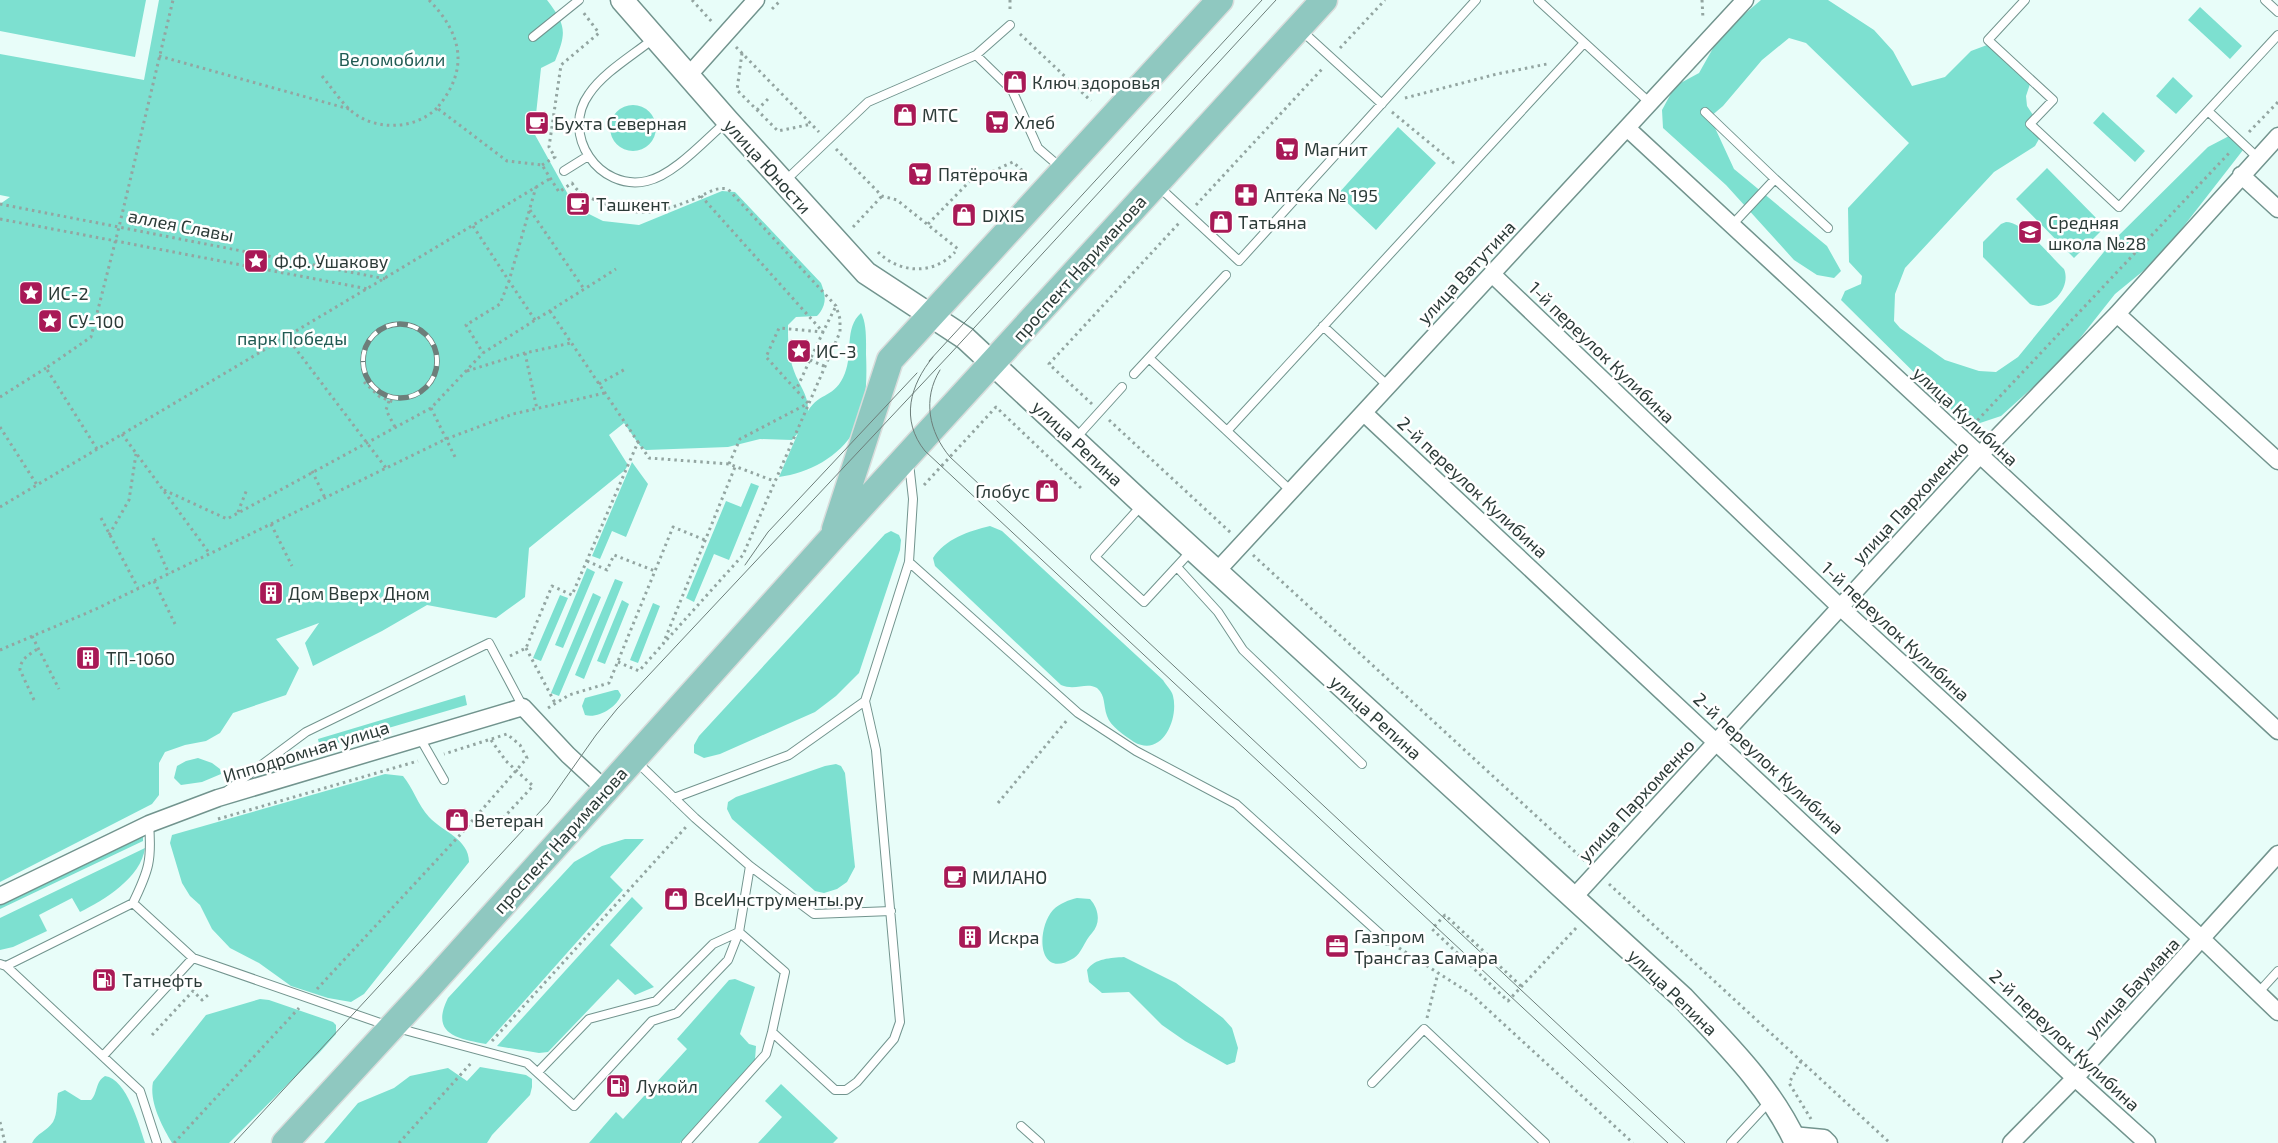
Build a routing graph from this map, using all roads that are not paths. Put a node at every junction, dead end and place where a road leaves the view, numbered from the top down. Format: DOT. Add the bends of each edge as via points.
graph roads {
  1 [pos="622,0"];
  2 [pos="756,0"];
  3 [pos="1220,0"];
  4 [pos="1324,0"];
  5 [pos="1476,0"];
  6 [pos="1538,0"];
  7 [pos="1745,0"];
  8 [pos="2025,0"];
  9 [pos="2265,0"];
  10 [pos="577,2"];
  11 [pos="2278,12"];
  12 [pos="1010,25"];
  13 [pos="1299,28"];
  14 [pos="2278,35"];
  15 [pos="533,37"];
  16 [pos="654,38"];
  17 [pos="1584,43"];
  18 [pos="976,55"];
  19 [pos="688,76"];
  20 [pos="1650,103"];
  21 [pos="1382,104"];
  22 [pos="2208,111"];
  23 [pos="1705,112"];
  24 [pos="728,121"];
  25 [pos="1627,128"];
  26 [pos="2278,136"];
  27 [pos="588,156"];
  28 [pos="2258,158"];
  29 [pos="564,170"];
  30 [pos="1064,170"];
  31 [pos="2242,175"];
  32 [pos="1775,179"];
  33 [pos="784,182"];
  34 [pos="1156,184"];
  35 [pos="2278,209"];
  36 [pos="1732,225"];
  37 [pos="1828,228"];
  38 [pos="1492,274"];
  39 [pos="1226,275"];
  40 [pos="930,314"];
  41 [pos="2116,314"];
  42 [pos="1324,326"];
  43 [pos="1149,358"];
  44 [pos="992,363"];
  45 [pos="1134,374"];
  46 [pos="1388,386"];
  47 [pos="1122,387"];
  48 [pos="1364,413"];
  49 [pos="1227,431"];
  50 [pos="1074,440"];
  51 [pos="908,455"];
  52 [pos="1979,456"];
  53 [pos="2278,461"];
  54 [pos="1291,491"];
  55 [pos="1143,504"];
  56 [pos="833,537"];
  57 [pos="1193,549"];
  58 [pos="908,562"];
  59 [pos="1177,567"];
  60 [pos="1217,571"];
  61 [pos="1840,607"];
  62 [pos="865,701"];
  63 [pos="523,707"];
  64 [pos="2278,731"];
  65 [pos="420,738"];
  66 [pos="1717,741"];
  67 [pos="633,758"];
  68 [pos="1362,764"];
  69 [pos="444,780"];
  70 [pos="606,790"];
  71 [pos="218,798"];
  72 [pos="674,798"];
  73 [pos="149,824"];
  74 [pos="2278,854"];
  75 [pos="750,866"];
  76 [pos="0,896"];
  77 [pos="1574,897"];
  78 [pos="133,903"];
  79 [pos="891,911"];
  80 [pos="740,932"];
  81 [pos="2202,939"];
  82 [pos="1388,941"];
  83 [pos="193,958"];
  84 [pos="3,965"];
  85 [pos="2278,971"];
  86 [pos="2258,993"];
  87 [pos="2278,1012"];
  88 [pos="392,1027"];
  89 [pos="772,1032"];
  90 [pos="103,1056"];
  91 [pos="538,1072"];
  92 [pos="2075,1078"];
  93 [pos="1372,1083"];
  94 [pos="1772,1099"];
  95 [pos="1021,1126"];
  96 [pos="1794,1139"];
  97 [pos="1827,1141"];
  98 [pos="156,1143"];
  99 [pos="286,1143"];
  100 [pos="686,1143"];
  101 [pos="1040,1143"];
  102 [pos="1545,1143"];
  103 [pos="1731,1143"];
  104 [pos="2011,1143"];
  105 [pos="2147,1143"];
  1 -- 16 [label="street, улица Юности"];
  2 -- 19 [label="street"];
  3 -- 30 [label="main road, проспект Нариманова"];
  4 -- 13 [label="main road, проспект Нариманова"];
  5 -- 21 [label="lane"];
  6 -- 17 [label="lane"];
  7 -- 20 [label="street, улица Ватутина"];
  8 -- 22 [label="lane" via="1988,40 2052,100 2030,124 2119,207"];
  9 -- 11 [label="lane"];
  10 -- 15 [label="lane"];
  12 -- 18 [label="lane"];
  13 -- 21 [label="lane"];
  13 -- 34 [label="main road, проспект Нариманова"];
  14 -- 22 [label="lane"];
  16 -- 19 [label="street, улица Юности"];
  16 -- 27 [label="lane" via="588,94 580,111 579,131"];
  17 -- 20 [label="lane"];
  17 -- 42 [label="lane"];
  18 -- 30 [label="lane" via="1012,90 1038,148"];
  18 -- 33 [label="lane" via="868,102"];
  19 -- 24 [label="street, улица Юности"];
  20 -- 25 [label="street, улица Ватутина"];
  21 -- 34 [label="lane" via="1239,261"];
  22 -- 28 [label="lane"];
  23 -- 32 [label="lane"];
  24 -- 27 [label="lane" via="663,175 646,182 628,182 611,177 595,166"];
  24 -- 33 [label="street, улица Юности"];
  25 -- 36 [label="street, улица Кулибина"];
  25 -- 38 [label="street, улица Ватутина"];
  26 -- 28 [label="street, улица Пархоменко"];
  27 -- 29 [label="lane"];
  28 -- 31 [label="street, улица Пархоменко"];
  30 -- 40 [label="main road, проспект Нариманова"];
  31 -- 35 [label="street"];
  31 -- 41 [label="street, улица Пархоменко"];
  32 -- 36 [label="lane"];
  32 -- 37 [label="lane"];
  33 -- 40 [label="street, улица Юности" via="866,273"];
  34 -- 44 [label="main road, проспект Нариманова"];
  36 -- 52 [label="street, улица Кулибина"];
  38 -- 46 [label="street, улица Ватутина"];
  38 -- 61 [label="street, 1-й переулок Кулибина"];
  39 -- 43 [label="lane"];
  40 -- 44 [label="street, улица Репина" via="965,338"];
  40 -- 56 [label="main road, проспект Нариманова" via="890,360"];
  41 -- 52 [label="street, улица Пархоменко"];
  41 -- 53 [label="street"];
  42 -- 46 [label="lane"];
  42 -- 49 [label="lane"];
  43 -- 45 [label="lane"];
  43 -- 49 [label="lane"];
  44 -- 50 [label="street, улица Репина"];
  44 -- 51 [label="main road, проспект Нариманова"];
  46 -- 48 [label="street, улица Ватутина"];
  47 -- 50 [label="lane"];
  48 -- 54 [label="street, улица Ватутина"];
  48 -- 66 [label="street, 2-й переулок Кулибина"];
  49 -- 54 [label="lane"];
  50 -- 55 [label="street, улица Репина"];
  51 -- 56 [label="main road, проспект Нариманова"];
  51 -- 58 [label="lane" via="913,499"];
  52 -- 61 [label="street, улица Пархоменко"];
  52 -- 64 [label="street, улица Кулибина"];
  54 -- 60 [label="street, улица Ватутина"];
  55 -- 57 [label="street, улица Репина"];
  55 -- 59 [label="lane" via="1095,557 1144,602"];
  56 -- 67 [label="main road, проспект Нариманова"];
  57 -- 59 [label="lane"];
  57 -- 60 [label="street, улица Репина"];
  58 -- 62 [label="lane"];
  58 -- 82 [label="lane" via="1075,711 1136,752 1236,804"];
  59 -- 68 [label="lane" via="1218,612 1243,650"];
  60 -- 77 [label="street, улица Репина"];
  61 -- 66 [label="street, улица Пархоменко"];
  61 -- 81 [label="street, 1-й переулок Кулибина"];
  62 -- 72 [label="lane" via="789,755"];
  62 -- 79 [label="lane" via="876,750"];
  63 -- 65 [label="street, Ипподромная улица"];
  63 -- 70 [label="street"];
  63 -- 71 [label="lane" via="489,643 306,732"];
  65 -- 69 [label="lane"];
  65 -- 71 [label="street, Ипподромная улица"];
  66 -- 77 [label="street, улица Пархоменко"];
  66 -- 92 [label="street, 2-й переулок Кулибина"];
  67 -- 70 [label="main road, проспект Нариманова"];
  67 -- 72 [label="lane"];
  70 -- 88 [label="main road, проспект Нариманова"];
  71 -- 73 [label="street, Ипподромная улица"];
  72 -- 75 [label="lane"];
  73 -- 76 [label="street, Ипподромная улица"];
  73 -- 78 [label="lane" via="151,857"];
  74 -- 81 [label="street, улица Баумана"];
  75 -- 79 [label="lane" via="814,914"];
  75 -- 80 [label="lane"];
  77 -- 94 [label="street, улица Репина" via="1683,998 1739,1057"];
  78 -- 83 [label="lane"];
  78 -- 84 [label="lane"];
  79 -- 89 [label="lane" via="900,1022 894,1039 857,1082 846,1090 835,1090"];
  80 -- 89 [label="lane" via="785,972"];
  80 -- 91 [label="lane" via="713,944 656,1001 589,1018"];
  80 -- 91 [label="lane" via="728,960 677,1012 652,1021 574,1106"];
  81 -- 86 [label="street, 1-й переулок Кулибина"];
  81 -- 92 [label="street, улица Баумана"];
  83 -- 88 [label="lane"];
  83 -- 90 [label="lane"];
  84 -- 90 [label="lane"];
  85 -- 86 [label="lane"];
  86 -- 87 [label="street, 1-й переулок Кулибина"];
  88 -- 91 [label="lane" via="527,1063"];
  88 -- 99 [label="main road, проспект Нариманова"];
  89 -- 100 [label="lane" via="766,1054"];
  90 -- 98 [label="lane" via="140,1091"];
  92 -- 104 [label="street, улица Баумана"];
  92 -- 105 [label="street, 2-й переулок Кулибина"];
  93 -- 102 [label="lane" via="1424,1029"];
  94 -- 96 [label="street, улица Репина"];
  94 -- 103 [label="lane"];
  95 -- 101 [label="lane"];
  96 -- 97 [label="street"];
}
